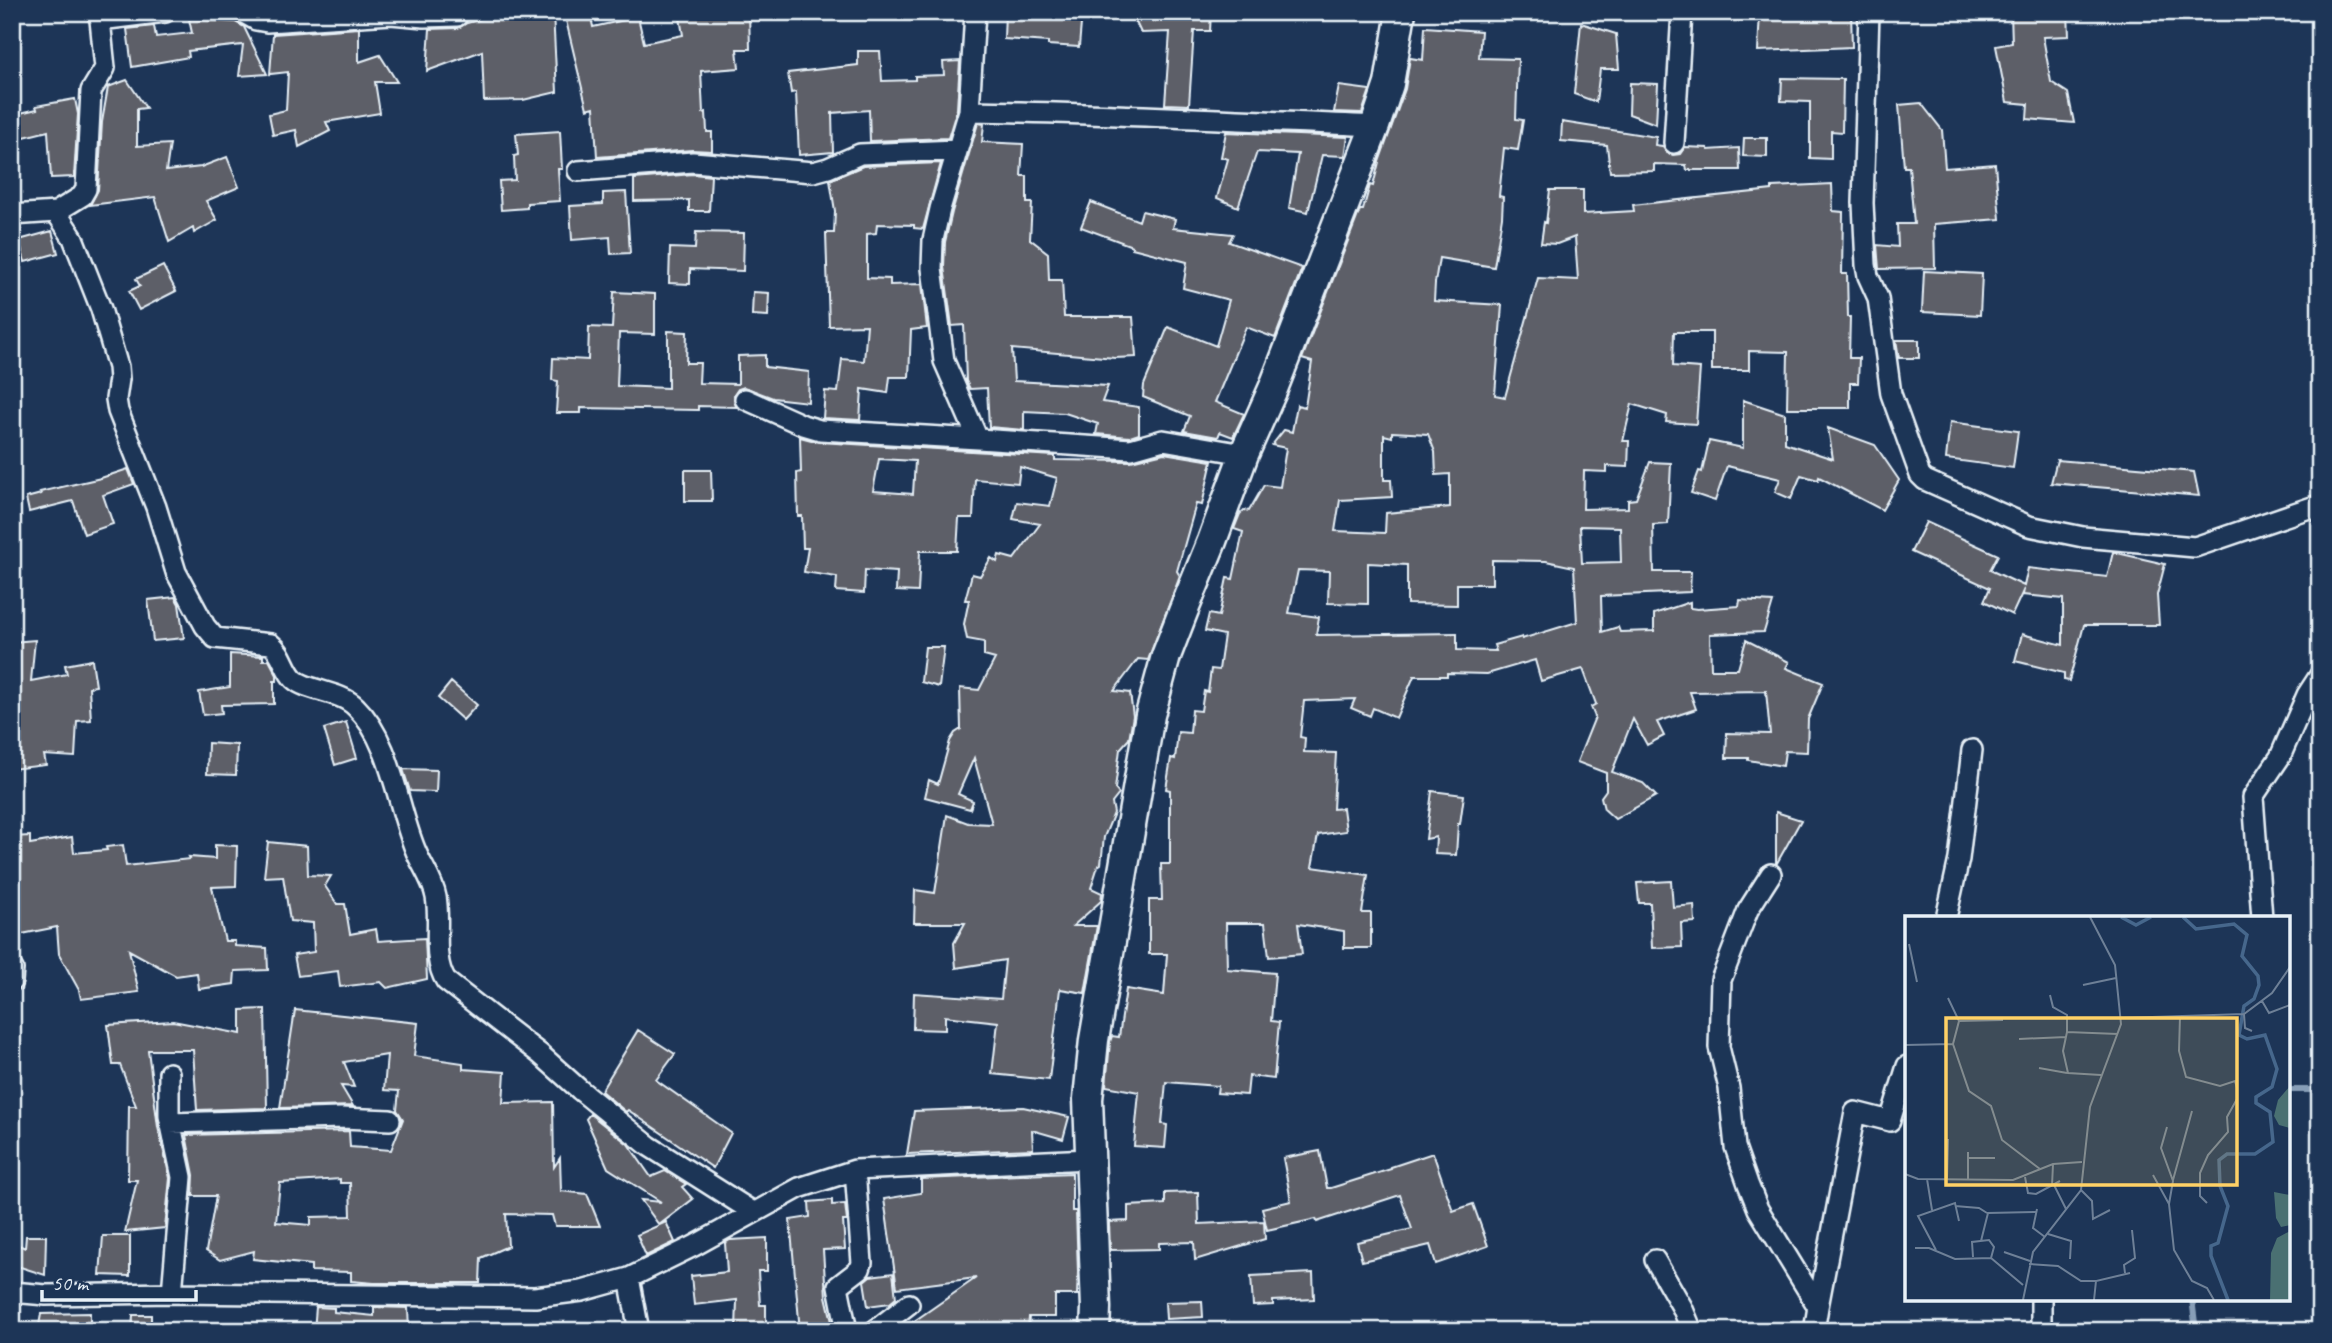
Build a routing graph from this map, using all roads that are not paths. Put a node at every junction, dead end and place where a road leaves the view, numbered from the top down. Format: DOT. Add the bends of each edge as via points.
graph roads {
  1 [pos="165,12"];
  2 [pos="242,12"];
  3 [pos="975,12"];
  4 [pos="1402,12"];
  5 [pos="1682,12"];
  6 [pos="1869,12"];
  7 [pos="98,16"];
  8 [pos="457,16"];
  9 [pos="969,111"];
  10 [pos="1375,126"];
  11 [pos="1674,142"];
  12 [pos="957,150"];
  13 [pos="578,171"];
  14 [pos="56,212"];
  15 [pos="12,215"];
  16 [pos="745,399"];
  17 [pos="978,439"];
  18 [pos="1244,454"];
  19 [pos="2320,513"];
  20 [pos="2320,675"];
  21 [pos="1972,750"];
  22 [pos="1771,874"];
  23 [pos="1946,916"];
  24 [pos="2262,916"];
  25 [pos="13,969"];
  26 [pos="12,981"];
  27 [pos="1905,1072"];
  28 [pos="169,1073"];
  29 [pos="390,1120"];
  30 [pos="170,1123"];
  31 [pos="1089,1159"];
  32 [pos="855,1170"];
  33 [pos="753,1212"];
  34 [pos="1655,1260"];
  35 [pos="629,1278"];
  36 [pos="12,1292"];
  37 [pos="172,1293"];
  38 [pos="2041,1301"];
  39 [pos="909,1304"];
  40 [pos="1818,1307"];
  41 [pos="639,1331"];
  42 [pos="848,1331"];
  43 [pos="874,1331"];
  44 [pos="1095,1331"];
  45 [pos="1692,1331"];
  46 [pos="1814,1331"];
  47 [pos="2041,1331"];
  1 -- 7 [label="street"];
  2 -- 8 [label="street" via="267,22 391,14"];
  3 -- 9 [label="street"];
  4 -- 10 [label="main road" via="1389,84"];
  5 -- 11 [label="street"];
  6 -- 19 [label="street" via="1863,203 1866,265 1878,298 1891,394 1920,475 2029,526 2083,537 2195,547 2318,505"];
  7 -- 14 [label="street" via="105,68 91,91 86,189"];
  9 -- 10 [label="street"];
  9 -- 12 [label="street"];
  10 -- 18 [label="main road"];
  12 -- 13 [label="street" via="860,154 813,172 694,162"];
  12 -- 17 [label="street" via="933,240 932,268 944,361"];
  14 -- 15 [label="street"];
  14 -- 33 [label="street" via="73,238 101,309 118,367 118,411 176,572 215,638 271,644 299,683 340,697 358,709 385,755 415,849 434,889 440,964 446,981 649,1146"];
  16 -- 17 [label="street" via="820,430"];
  17 -- 18 [label="street" via="1131,449 1163,440"];
  18 -- 31 [label="main road" via="1166,656 1150,715 1094,1040 1088,1099"];
  20 -- 24 [label="street" via="2280,758 2253,797"];
  21 -- 23 [label="street" via="1959,859"];
  22 -- 40 [label="street" via="1748,910 1721,980 1719,1046 1735,1147 1748,1184 1758,1209"];
  25 -- 26 [label="street"];
  27 -- 40 [label="street" via="1890,1121 1855,1112"];
  28 -- 30 [label="street"];
  29 -- 30 [label="street"];
  30 -- 37 [label="street" via="182,1177"];
  31 -- 32 [label="street"];
  31 -- 44 [label="main road"];
  32 -- 33 [label="street" via="799,1188"];
  32 -- 42 [label="street" via="862,1263 838,1286"];
  33 -- 35 [label="street"];
  34 -- 45 [label="street"];
  35 -- 37 [label="street" via="535,1297"];
  35 -- 41 [label="street"];
  36 -- 37 [label="street"];
  38 -- 47 [label="street"];
  39 -- 43 [label="street"];
  40 -- 46 [label="street"];
}
